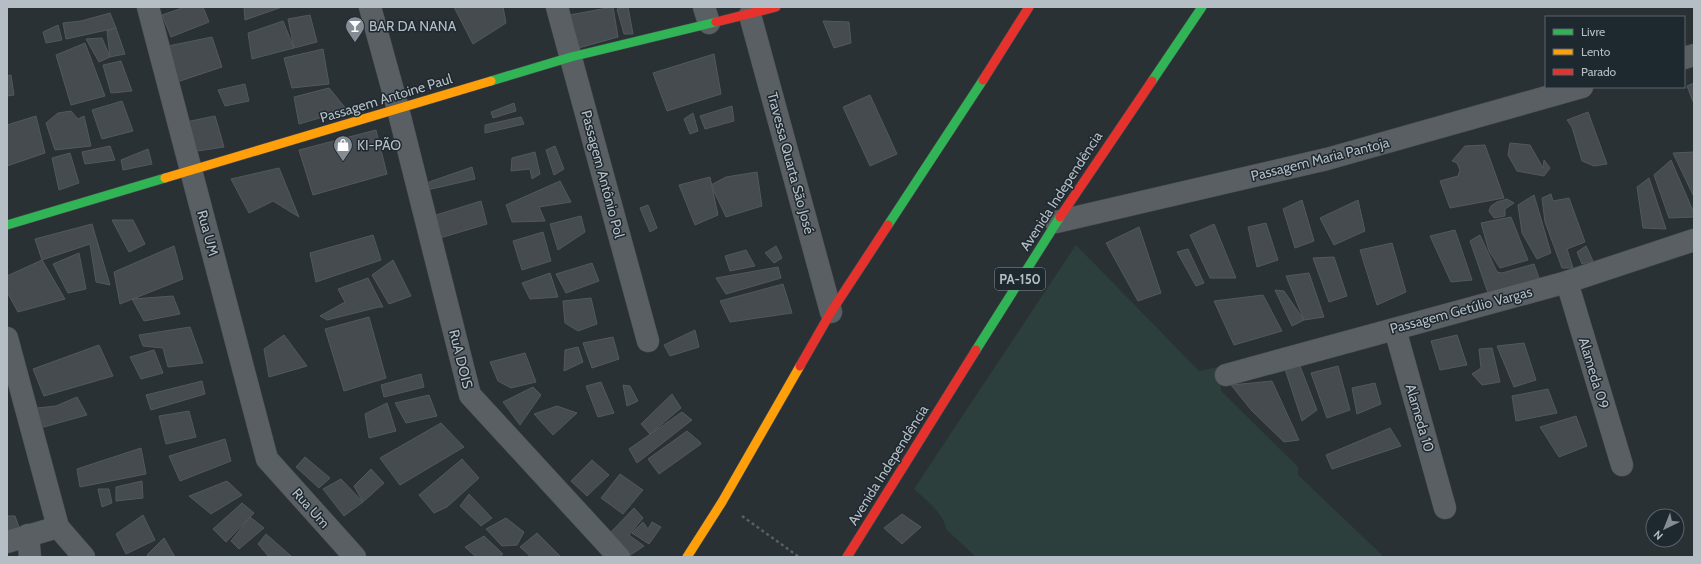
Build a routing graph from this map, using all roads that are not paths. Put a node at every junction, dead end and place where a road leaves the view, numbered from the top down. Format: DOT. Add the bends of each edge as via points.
graph roads {
  1 [pos="148,7"];
  2 [pos="370,7"];
  3 [pos="557,7"];
  4 [pos="776,7"];
  5 [pos="1029,7"];
  6 [pos="1202,7"];
  7 [pos="706,15"];
  8 [pos="750,15"];
  9 [pos="571,57"];
  10 [pos="1578,88"];
  11 [pos="398,109"];
  12 [pos="192,170"];
  13 [pos="1056,222"];
  14 [pos="7,225"];
  15 [pos="1694,240"];
  16 [pos="1566,282"];
  17 [pos="831,312"];
  18 [pos="1395,329"];
  19 [pos="7,338"];
  20 [pos="648,341"];
  21 [pos="1226,375"];
  22 [pos="267,459"];
  23 [pos="1622,465"];
  24 [pos="1445,508"];
  25 [pos="58,527"];
  26 [pos="28,535"];
  27 [pos="7,542"];
  28 [pos="852,555"];
  29 [pos="30,557"];
  30 [pos="84,557"];
  31 [pos="355,557"];
  32 [pos="619,557"];
  33 [pos="687,557"];
  1 -- 12 [label="street, Rua UM"];
  2 -- 11 [label="street"];
  3 -- 9 [label="street, Passagem Antônio Pol"];
  4 -- 8 [label="main road, Passagem Antoine Paul"];
  5 -- 17 [label="main road"];
  6 -- 13 [label="main road, Avenida Independência / PA-150"];
  7 -- 8 [label="main road, Passagem Antoine Paul"];
  7 -- 9 [label="main road, Passagem Antoine Paul"];
  8 -- 17 [label="street, Travessa Quarta São José"];
  9 -- 11 [label="main road, Passagem Antoine Paul"];
  9 -- 20 [label="street, Passagem Antônio Pol"];
  10 -- 13 [label="street, Passagem Maria Pantoja" via="1327,159"];
  11 -- 12 [label="main road, Passagem Antoine Paul"];
  11 -- 32 [label="street, RuA DOIS" via="470,395"];
  12 -- 14 [label="main road, Passagem Antoine Paul"];
  12 -- 22 [label="street, Rua UM"];
  13 -- 28 [label="main road, Avenida Independência / PA-150"];
  15 -- 16 [label="street, Passagem Getúlio Vargas"];
  16 -- 18 [label="street, Passagem Getúlio Vargas"];
  16 -- 23 [label="street, Alameda 09"];
  17 -- 33 [label="main road" via="722,502"];
  18 -- 21 [label="street, Passagem Getúlio Vargas"];
  18 -- 24 [label="street, Alameda 10"];
  19 -- 25 [label="street"];
  22 -- 31 [label="street, Rua Um"];
  25 -- 26 [label="street"];
  25 -- 30 [label="street"];
  26 -- 27 [label="street"];
  26 -- 29 [label="street"];
}
